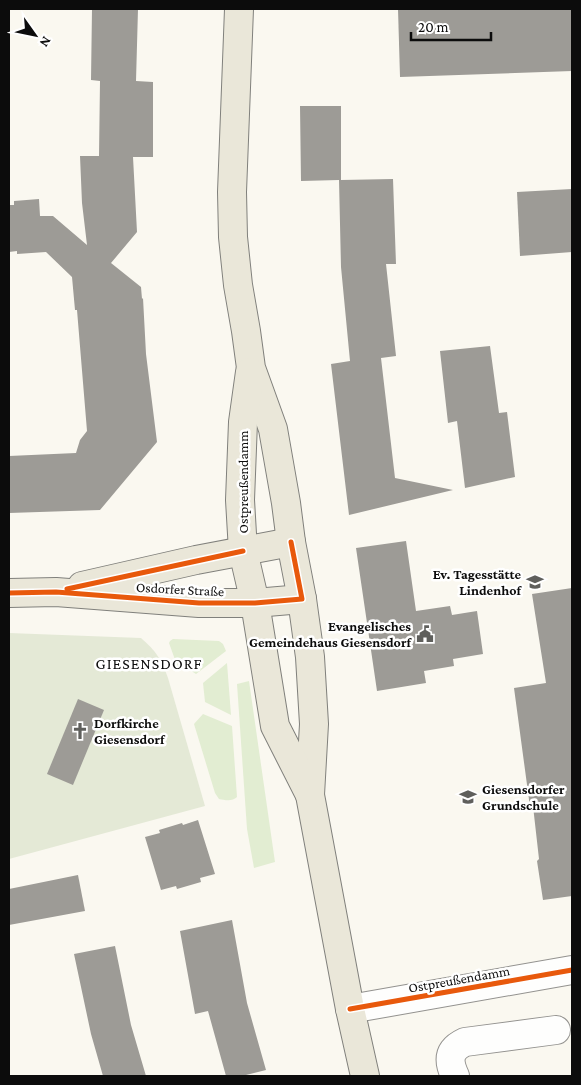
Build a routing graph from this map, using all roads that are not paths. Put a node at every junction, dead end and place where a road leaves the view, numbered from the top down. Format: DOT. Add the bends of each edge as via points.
graph roads {
  1 [pos="239,9"];
  2 [pos="251,368"];
  3 [pos="291,542"];
  4 [pos="243,550"];
  5 [pos="56,592"];
  6 [pos="9,593"];
  7 [pos="302,599"];
  8 [pos="255,604"];
  9 [pos="310,795"];
  10 [pos="572,970"];
  11 [pos="350,1009"];
  12 [pos="556,1030"];
  13 [pos="365,1076"];
  14 [pos="455,1076"];
  1 -- 2 [label="main road, Ostpreußendamm" via="233,228"];
  2 -- 3 [label="main road, Ostpreußendamm" via="273,429"];
  2 -- 4 [label="main road, Ostpreußendamm" via="243,422 240,500"];
  3 -- 4 [label="main road, Osdorfer Straße"];
  3 -- 7 [label="main road, Ostpreußendamm"];
  4 -- 5 [label="main road, Osdorfer Straße"];
  4 -- 8 [label="main road, Ostpreußendamm"];
  5 -- 6 [label="main road, Osdorfer Straße"];
  5 -- 8 [label="main road, Osdorfer Straße"];
  7 -- 8 [label="main road, Osdorfer Straße"];
  7 -- 9 [label="main road, Ostpreußendamm" via="314,724"];
  8 -- 9 [label="main road, Ostpreußendamm" via="275,726"];
  9 -- 11 [label="main road, Ostpreußendamm"];
  10 -- 11 [label="street, Ostpreußendamm"];
  11 -- 13 [label="main road, Ostpreußendamm"];
  12 -- 14 [label="street" via="460,1044 450,1059"];
}
